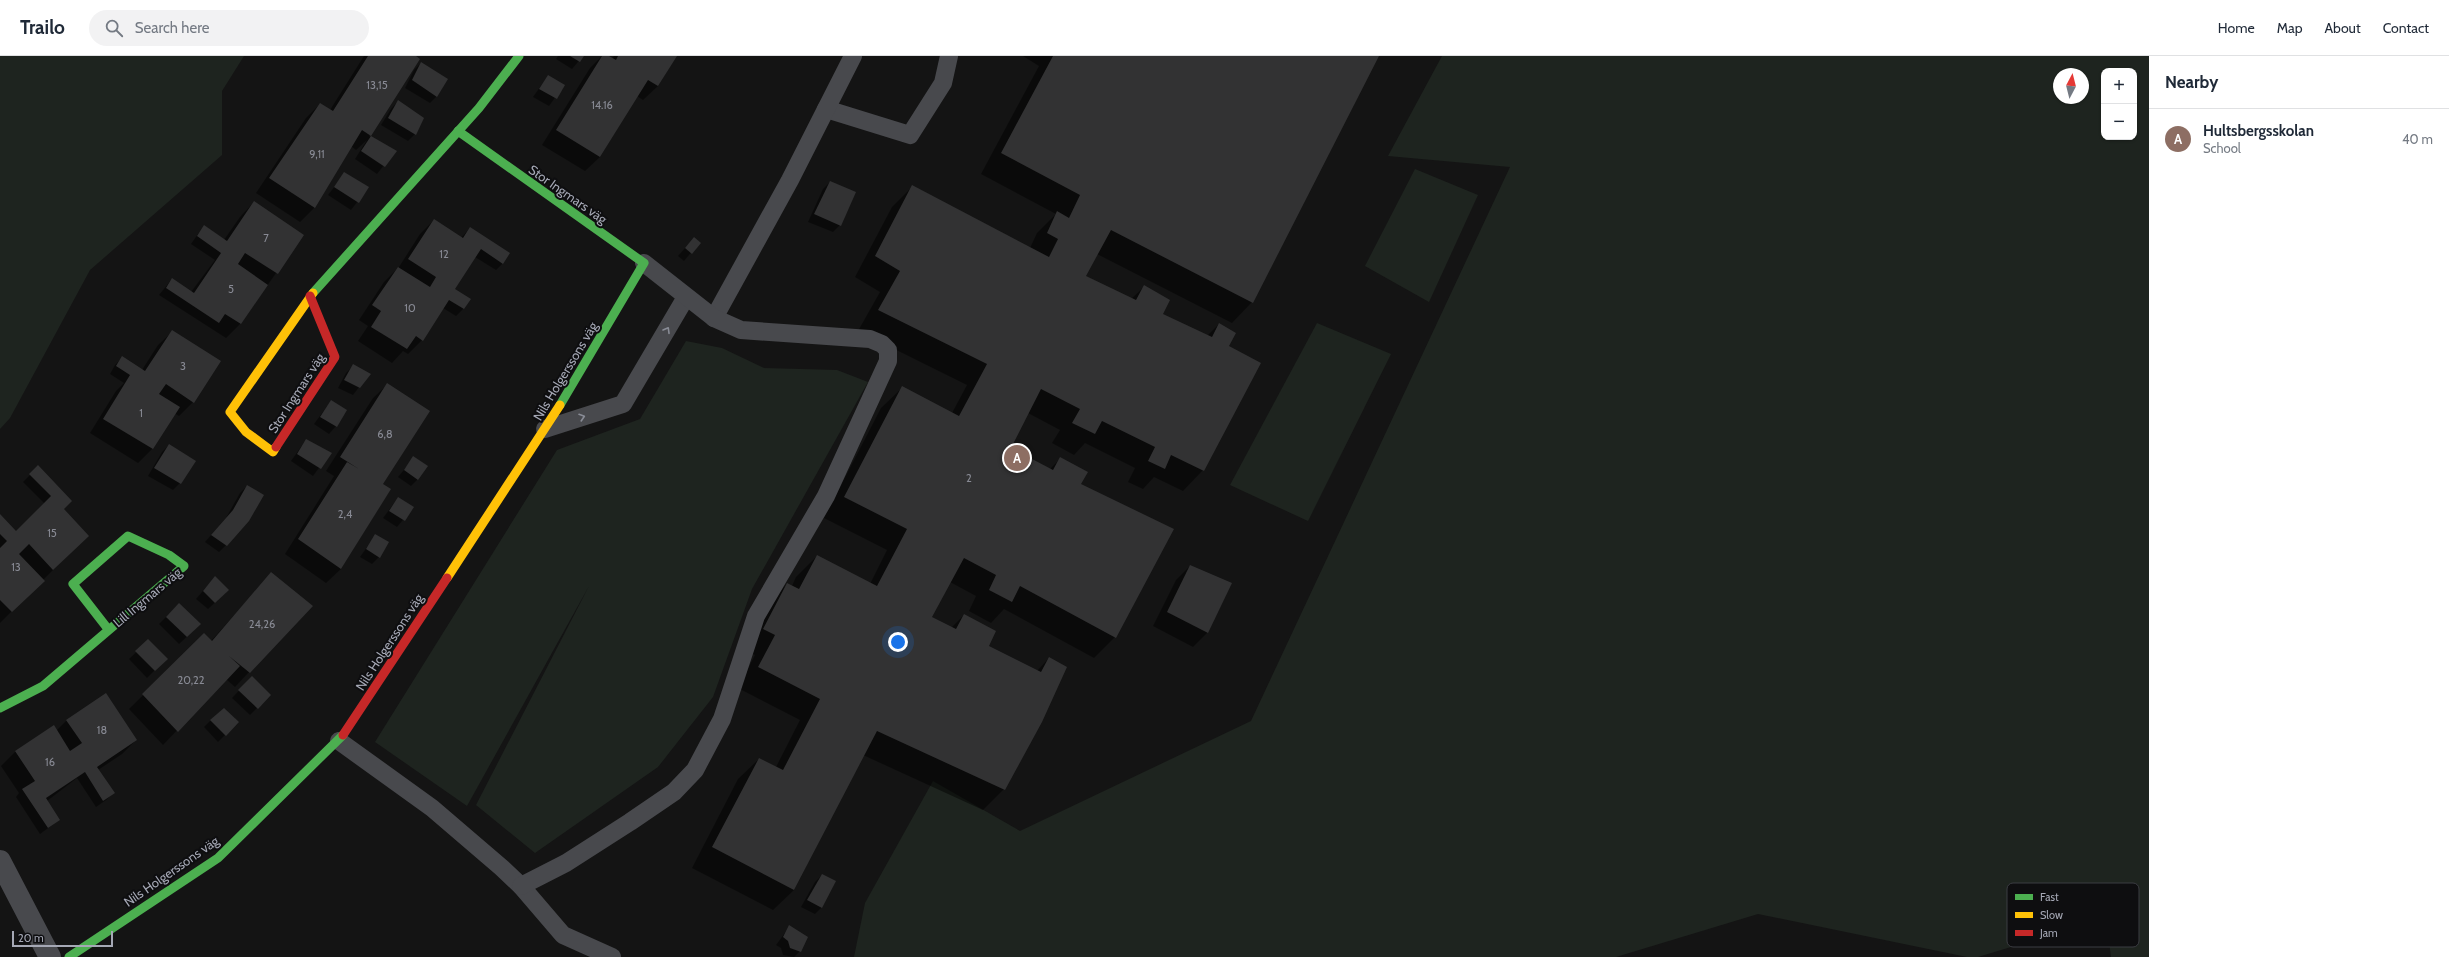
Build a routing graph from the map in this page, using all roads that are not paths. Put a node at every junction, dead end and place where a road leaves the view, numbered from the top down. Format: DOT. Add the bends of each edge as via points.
graph roads {
  1 [pos="519,56"];
  2 [pos="853,56"];
  3 [pos="949,56"];
  4 [pos="826,109"];
  5 [pos="458,131"];
  6 [pos="644,263"];
  7 [pos="310,296"];
  8 [pos="686,297"];
  9 [pos="714,318"];
  10 [pos="545,429"];
  11 [pos="108,629"];
  12 [pos="0,708"];
  13 [pos="338,741"];
  14 [pos="0,861"];
  15 [pos="521,886"];
  16 [pos="50,957"];
  17 [pos="69,957"];
  18 [pos="612,957"];
  1 -- 5 [label="street, Stor Ingmars väg"];
  2 -- 4 [label="lane"];
  3 -- 4 [label="lane" via="942,83 910,135"];
  4 -- 9 [label="lane"];
  5 -- 6 [label="street, Stor Ingmars väg"];
  5 -- 7 [label="street, Stor Ingmars väg"];
  6 -- 8 [label="lane"];
  6 -- 10 [label="street, Nils Holgerssons väg"];
  7 -- 7 [label="street, Stor Ingmars väg" via="335,357 273,452 246,432 230,412"];
  8 -- 9 [label="lane"];
  10 -- 8 [label="lane, one-way" via="623,404"];
  9 -- 15 [label="lane" via="741,330 870,339 888,350 888,361 826,496 756,616 722,719 695,770 674,792 630,822 566,863"];
  10 -- 13 [label="street, Nils Holgerssons väg"];
  11 -- 11 [label="street, Lill Ingmars väg" via="73,584 128,536 169,555 184,566"];
  11 -- 12 [label="street, Lill Ingmars väg" via="43,686"];
  13 -- 15 [label="lane" via="432,808"];
  13 -- 17 [label="street, Nils Holgerssons väg" via="218,858"];
  14 -- 16 [label="street"];
  15 -- 18 [label="lane" via="563,935"];
}
